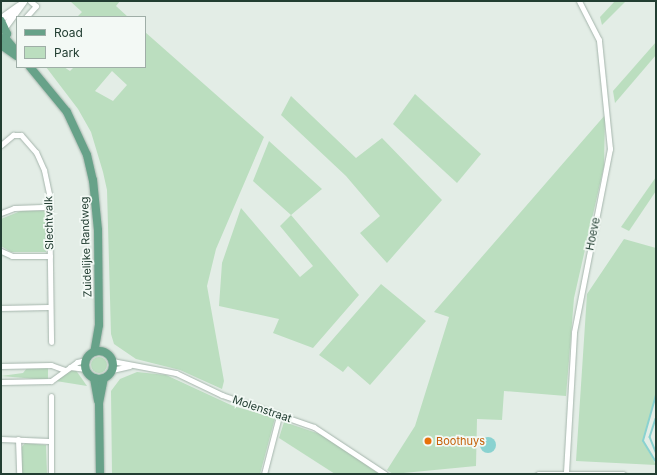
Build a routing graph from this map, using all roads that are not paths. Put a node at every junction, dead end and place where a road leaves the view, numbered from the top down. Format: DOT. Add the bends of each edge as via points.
graph roads {
  1 [pos="30,1"];
  2 [pos="579,1"];
  3 [pos="21,3"];
  4 [pos="27,16"];
  5 [pos="2,22"];
  6 [pos="3,43"];
  7 [pos="16,51"];
  8 [pos="16,55"];
  9 [pos="31,68"];
  10 [pos="1,145"];
  11 [pos="49,207"];
  12 [pos="1,213"];
  13 [pos="1,251"];
  14 [pos="50,256"];
  15 [pos="48,307"];
  16 [pos="1,308"];
  17 [pos="98,325"];
  18 [pos="50,342"];
  19 [pos="94,352"];
  20 [pos="103,352"];
  21 [pos="112,361"];
  22 [pos="86,364"];
  23 [pos="1,366"];
  24 [pos="131,366"];
  25 [pos="53,368"];
  26 [pos="67,368"];
  27 [pos="112,370"];
  28 [pos="94,378"];
  29 [pos="104,378"];
  30 [pos="54,379"];
  31 [pos="1,382"];
  32 [pos="51,396"];
  33 [pos="99,403"];
  34 [pos="279,416"];
  35 [pos="1,439"];
  36 [pos="18,439"];
  37 [pos="49,441"];
  38 [pos="566,472"];
  39 [pos="19,474"];
  40 [pos="51,474"];
  41 [pos="100,474"];
  42 [pos="264,474"];
  43 [pos="384,474"];
  44 [pos="538,474"];
  45 [pos="623,474"];
  1 -- 4 [label="street" via="36,6"];
  2 -- 38 [label="street, Hoeve" via="599,40 610,149 574,332"];
  3 -- 5 [label="main road"];
  5 -- 6 [label="main road"];
  6 -- 7 [label="main road"];
  6 -- 8 [label="main road"];
  9 -- 17 [label="main road, Zuidelijke Randweg" via="67,112 88,161 97,203"];
  10 -- 11 [label="street, Slechtvalk" via="15,134 31,145 44,170"];
  11 -- 12 [label="street" via="14,208"];
  11 -- 14 [label="street, Slechtvalk"];
  13 -- 14 [label="street" via="12,256"];
  14 -- 15 [label="street, Slechtvalk"];
  15 -- 16 [label="street"];
  15 -- 18 [label="street, Slechtvalk"];
  17 -- 19 [label="main road, Zuidelijke Randweg"];
  17 -- 20 [label="main road, Zuidelijke Randweg"];
  19 -- 20 [label="main road"];
  19 -- 22 [label="main road"];
  20 -- 21 [label="main road"];
  21 -- 24 [label="street, Molenstraat"];
  21 -- 27 [label="main road"];
  22 -- 26 [label="street"];
  22 -- 26 [label="street"];
  22 -- 28 [label="main road"];
  23 -- 25 [label="street"];
  24 -- 27 [label="street, Molenstraat"];
  24 -- 34 [label="street, Molenstraat" via="176,373"];
  25 -- 26 [label="street"];
  25 -- 30 [label="street"];
  26 -- 30 [label="street"];
  27 -- 29 [label="main road"];
  28 -- 29 [label="main road"];
  28 -- 33 [label="main road"];
  29 -- 33 [label="main road"];
  30 -- 31 [label="street"];
  32 -- 37 [label="street"];
  33 -- 41 [label="main road"];
  34 -- 42 [label="street"];
  34 -- 43 [label="street, Molenstraat" via="331,437"];
  35 -- 36 [label="street"];
  36 -- 37 [label="street"];
  36 -- 39 [label="street"];
  37 -- 40 [label="street"];
  38 -- 44 [label="street"];
  38 -- 45 [label="street"];
}
